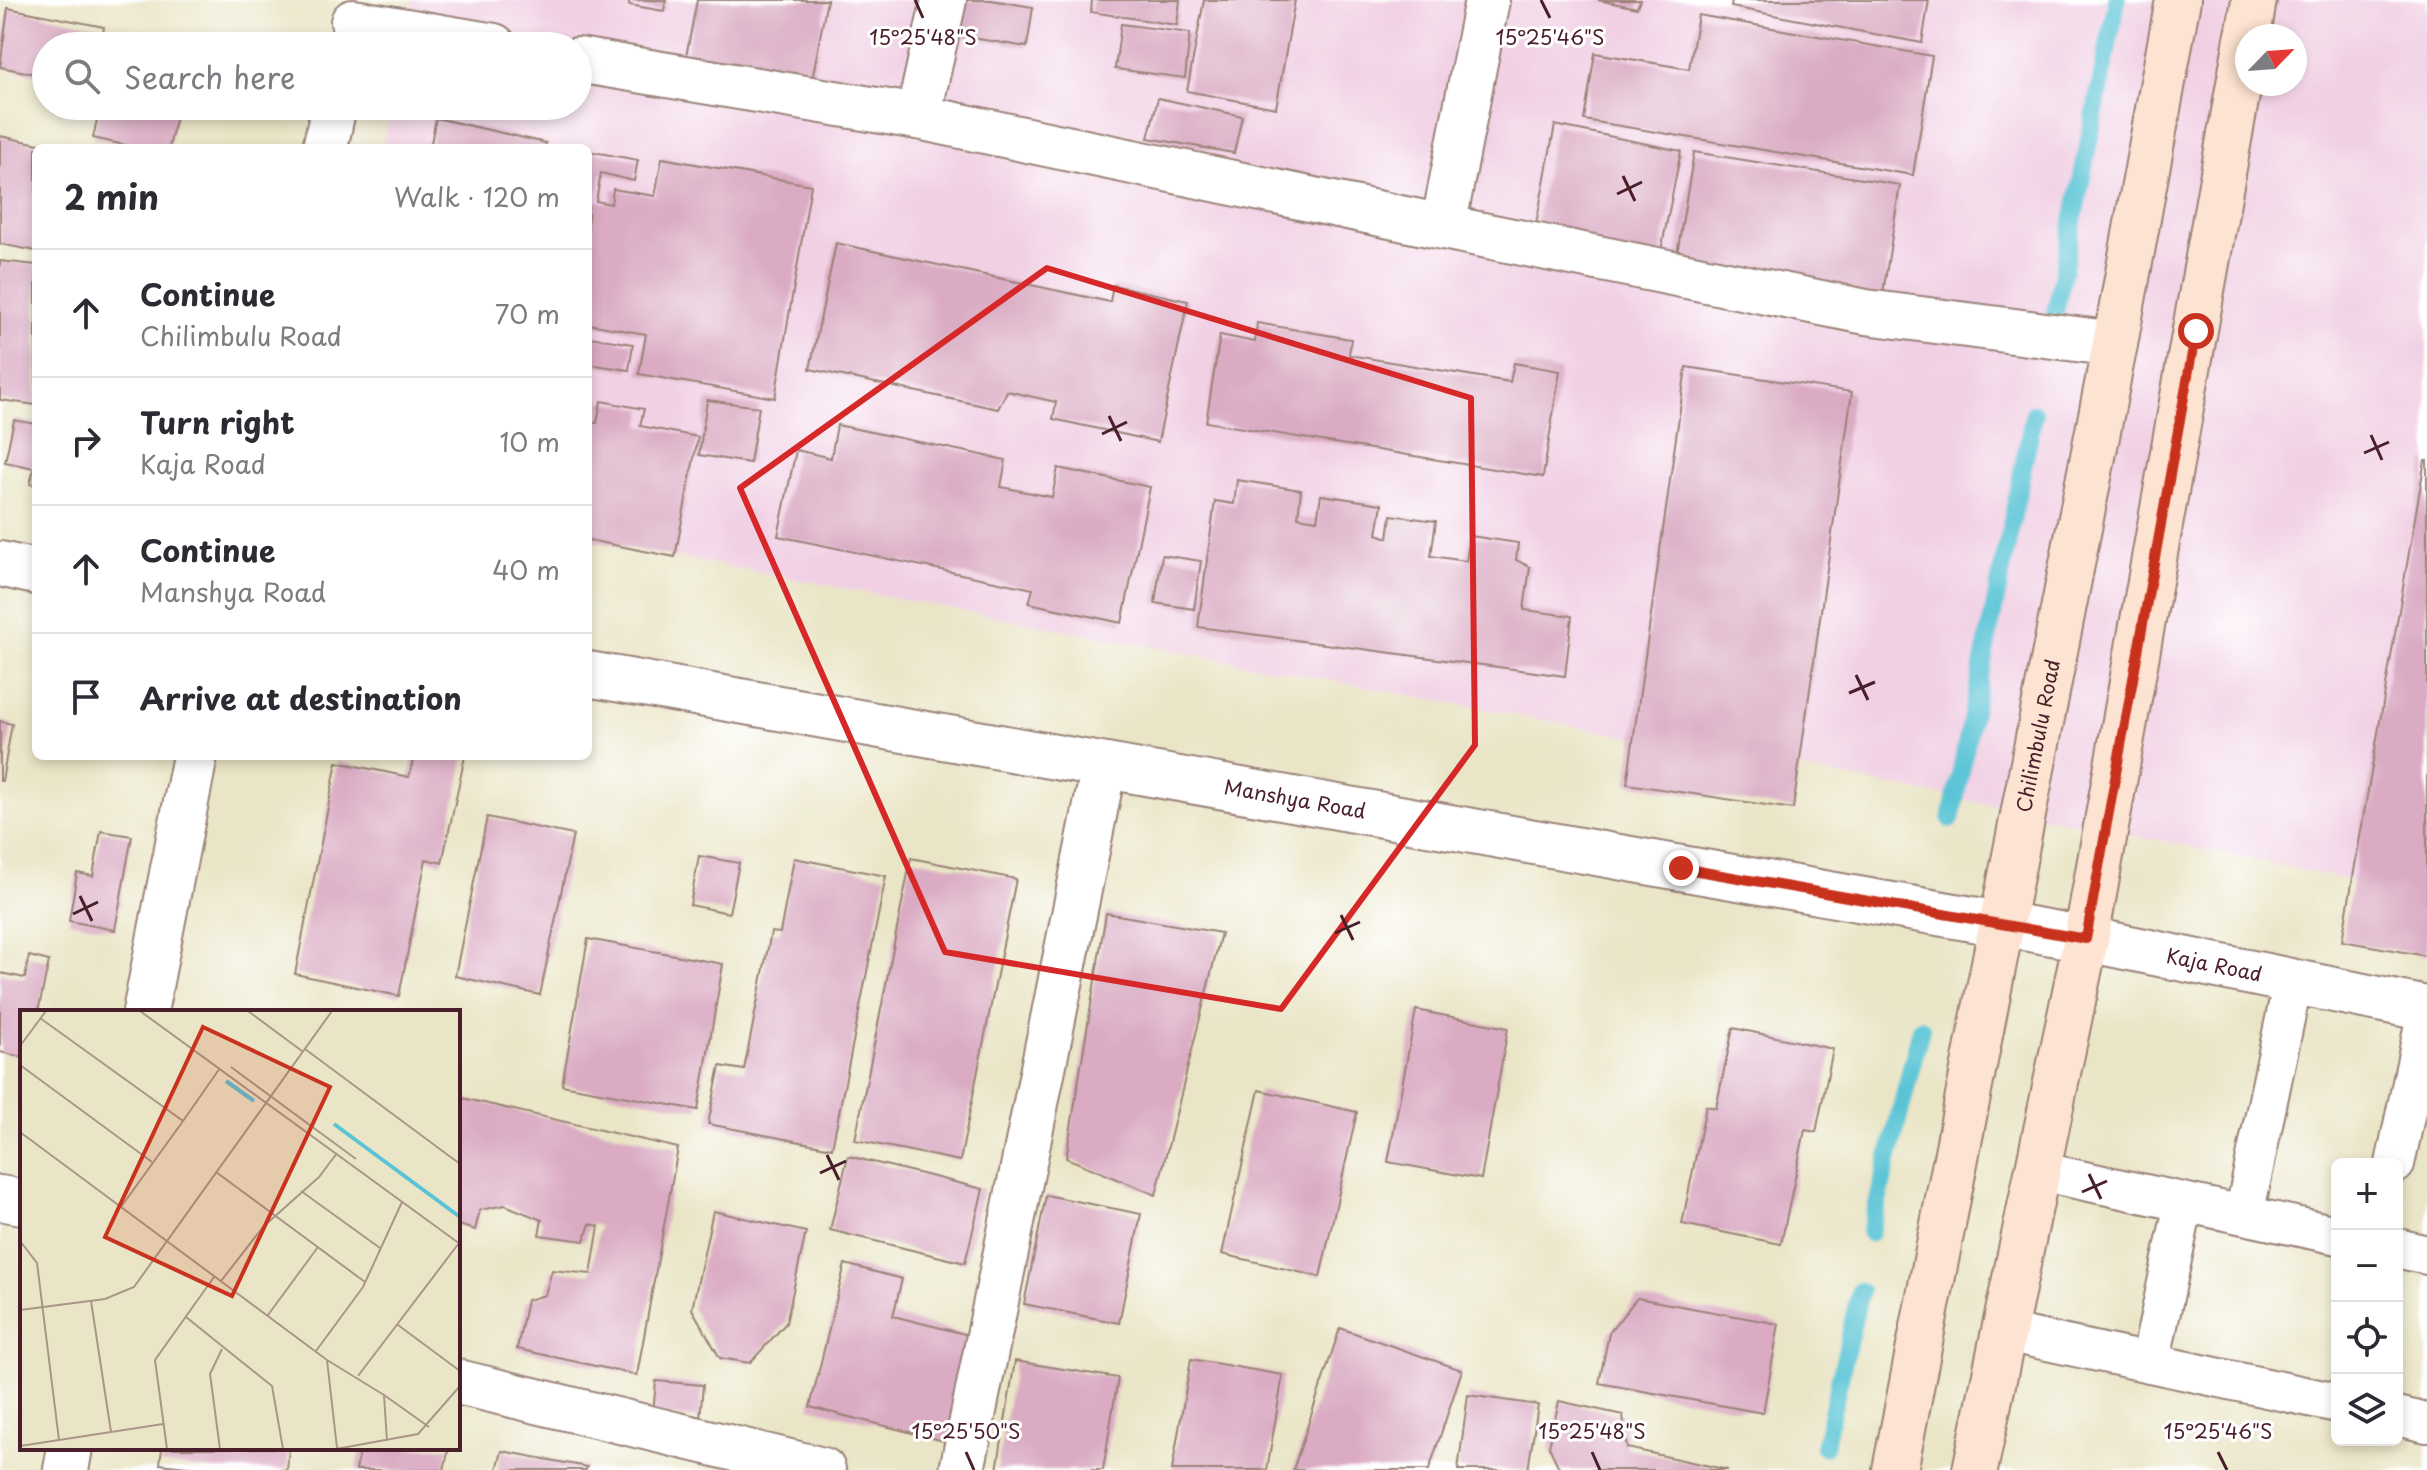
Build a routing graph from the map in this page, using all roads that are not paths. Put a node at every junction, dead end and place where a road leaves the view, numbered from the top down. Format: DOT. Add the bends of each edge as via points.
graph roads {
  1 [pos="944,0"];
  2 [pos="1487,0"];
  3 [pos="2178,0"];
  4 [pos="2254,0"];
  5 [pos="352,23"];
  6 [pos="2250,24"];
  7 [pos="408,32"];
  8 [pos="592,62"];
  9 [pos="2237,96"];
  10 [pos="918,117"];
  11 [pos="331,120"];
  12 [pos="326,144"];
  13 [pos="1443,227"];
  14 [pos="2115,344"];
  15 [pos="0,564"];
  16 [pos="32,571"];
  17 [pos="592,675"];
  18 [pos="194,760"];
  19 [pos="1104,766"];
  20 [pos="2000,926"];
  21 [pos="2086,939"];
  22 [pos="2293,981"];
  23 [pos="145,1010"];
  24 [pos="2427,1010"];
  25 [pos="2396,1158"];
  26 [pos="2038,1171"];
  27 [pos="0,1198"];
  28 [pos="20,1202"];
  29 [pos="2184,1203"];
  30 [pos="2244,1215"];
  31 [pos="2331,1234"];
  32 [pos="2403,1249"];
  33 [pos="2427,1255"];
  34 [pos="2005,1332"];
  35 [pos="2150,1363"];
  36 [pos="460,1382"];
  37 [pos="2331,1402"];
  38 [pos="2403,1417"];
  39 [pos="2427,1423"];
  40 [pos="70,1450"];
  41 [pos="66,1470"];
  42 [pos="823,1470"];
  43 [pos="962,1470"];
  44 [pos="1895,1470"];
  45 [pos="1975,1470"];
  1 -- 10 [label="street"];
  2 -- 13 [label="street"];
  3 -- 14 [label="main road, Chilimbulu Road"];
  4 -- 6 [label="main road"];
  5 -- 7 [label="street"];
  8 -- 10 [label="street"];
  9 -- 21 [label="main road"];
  10 -- 13 [label="street"];
  11 -- 12 [label="street"];
  13 -- 14 [label="street" via="1866,312"];
  14 -- 20 [label="main road, Chilimbulu Road"];
  15 -- 16 [label="street"];
  17 -- 19 [label="street, Manshya Road"];
  18 -- 23 [label="street"];
  19 -- 20 [label="street, Manshya Road"];
  19 -- 43 [label="street"];
  20 -- 21 [label="street, Kaja Road"];
  20 -- 44 [label="main road, Chilimbulu Road"];
  21 -- 22 [label="street, Kaja Road"];
  21 -- 26 [label="main road"];
  22 -- 24 [label="street, Kaja Road"];
  22 -- 30 [label="lane"];
  24 -- 25 [label="lane"];
  26 -- 29 [label="lane"];
  26 -- 34 [label="main road"];
  27 -- 28 [label="street"];
  29 -- 30 [label="lane"];
  29 -- 35 [label="lane"];
  30 -- 31 [label="lane"];
  32 -- 33 [label="lane"];
  34 -- 35 [label="lane"];
  34 -- 45 [label="main road"];
  35 -- 37 [label="lane"];
  36 -- 42 [label="street"];
  38 -- 39 [label="lane"];
  40 -- 41 [label="street"];
}
